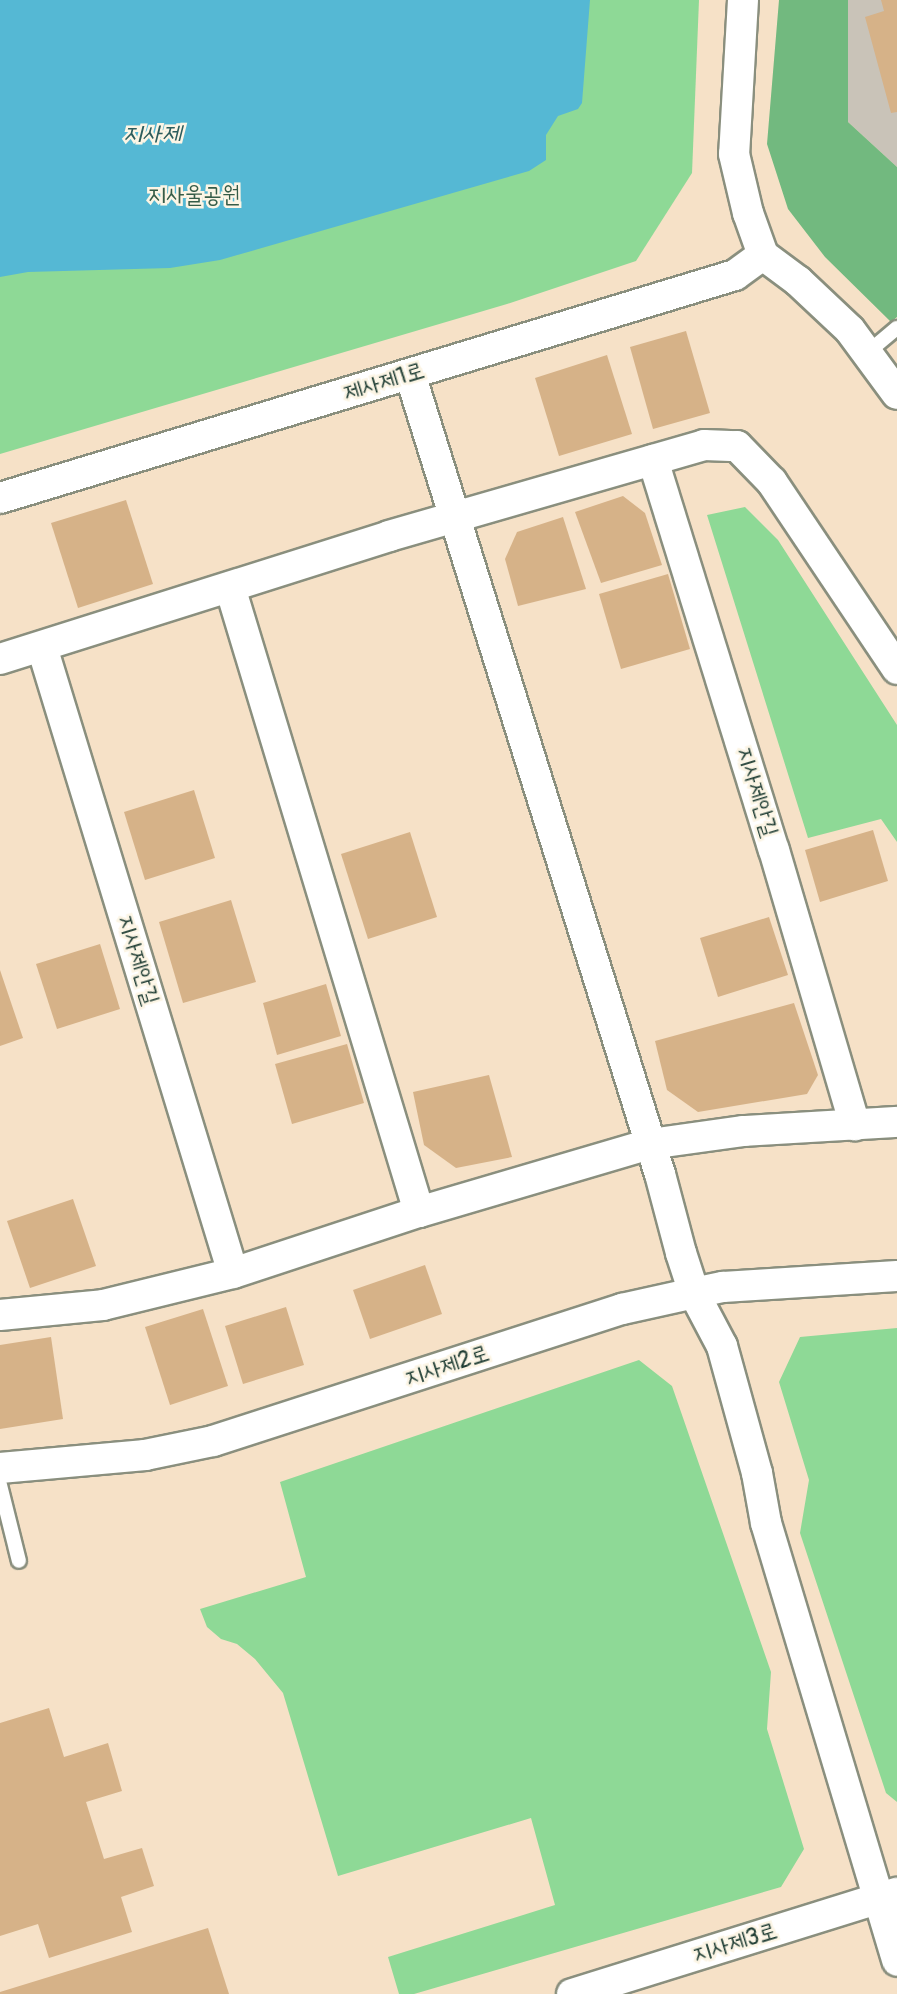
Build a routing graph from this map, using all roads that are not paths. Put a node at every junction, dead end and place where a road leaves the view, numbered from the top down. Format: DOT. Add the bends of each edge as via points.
graph roads {
  1 [pos="743,0"];
  2 [pos="763,255"];
  3 [pos="897,328"];
  4 [pos="867,354"];
  5 [pos="410,373"];
  6 [pos="897,394"];
  7 [pos="653,460"];
  8 [pos="0,498"];
  9 [pos="457,516"];
  10 [pos="230,587"];
  11 [pos="42,647"];
  12 [pos="0,659"];
  13 [pos="897,669"];
  14 [pos="897,1122"];
  15 [pos="855,1125"];
  16 [pos="650,1144"];
  17 [pos="419,1212"];
  18 [pos="233,1273"];
  19 [pos="897,1276"];
  20 [pos="694,1293"];
  21 [pos="0,1315"];
  22 [pos="0,1468"];
  23 [pos="0,1485"];
  24 [pos="19,1561"];
  25 [pos="888,1896"];
  26 [pos="897,1961"];
  27 [pos="572,1994"];
  1 -- 2 [label="street" via="734,154"];
  2 -- 4 [label="street" via="806,288 850,330"];
  2 -- 5 [label="street, 제사제1로" via="735,275"];
  3 -- 4 [label="lane"];
  4 -- 6 [label="street"];
  5 -- 8 [label="street, 제사제1로"];
  5 -- 9 [label="street"];
  7 -- 9 [label="street"];
  7 -- 13 [label="street" via="705,444 737,446 772,482"];
  7 -- 15 [label="street, 지사제안길"];
  9 -- 10 [label="street"];
  9 -- 16 [label="street"];
  10 -- 11 [label="street"];
  10 -- 17 [label="street"];
  11 -- 12 [label="street"];
  11 -- 18 [label="street, 지사제안길"];
  14 -- 15 [label="street"];
  15 -- 16 [label="street" via="744,1131"];
  16 -- 17 [label="street"];
  16 -- 20 [label="street"];
  17 -- 18 [label="street"];
  18 -- 21 [label="street" via="103,1305"];
  19 -- 20 [label="street, 지사제2로" via="723,1287"];
  20 -- 22 [label="street, 지사제2로" via="622,1309 213,1441 145,1455"];
  20 -- 25 [label="street" via="722,1346 766,1523"];
  23 -- 24 [label="lane"];
  25 -- 26 [label="street"];
  25 -- 27 [label="street, 지사제3로"];
}
